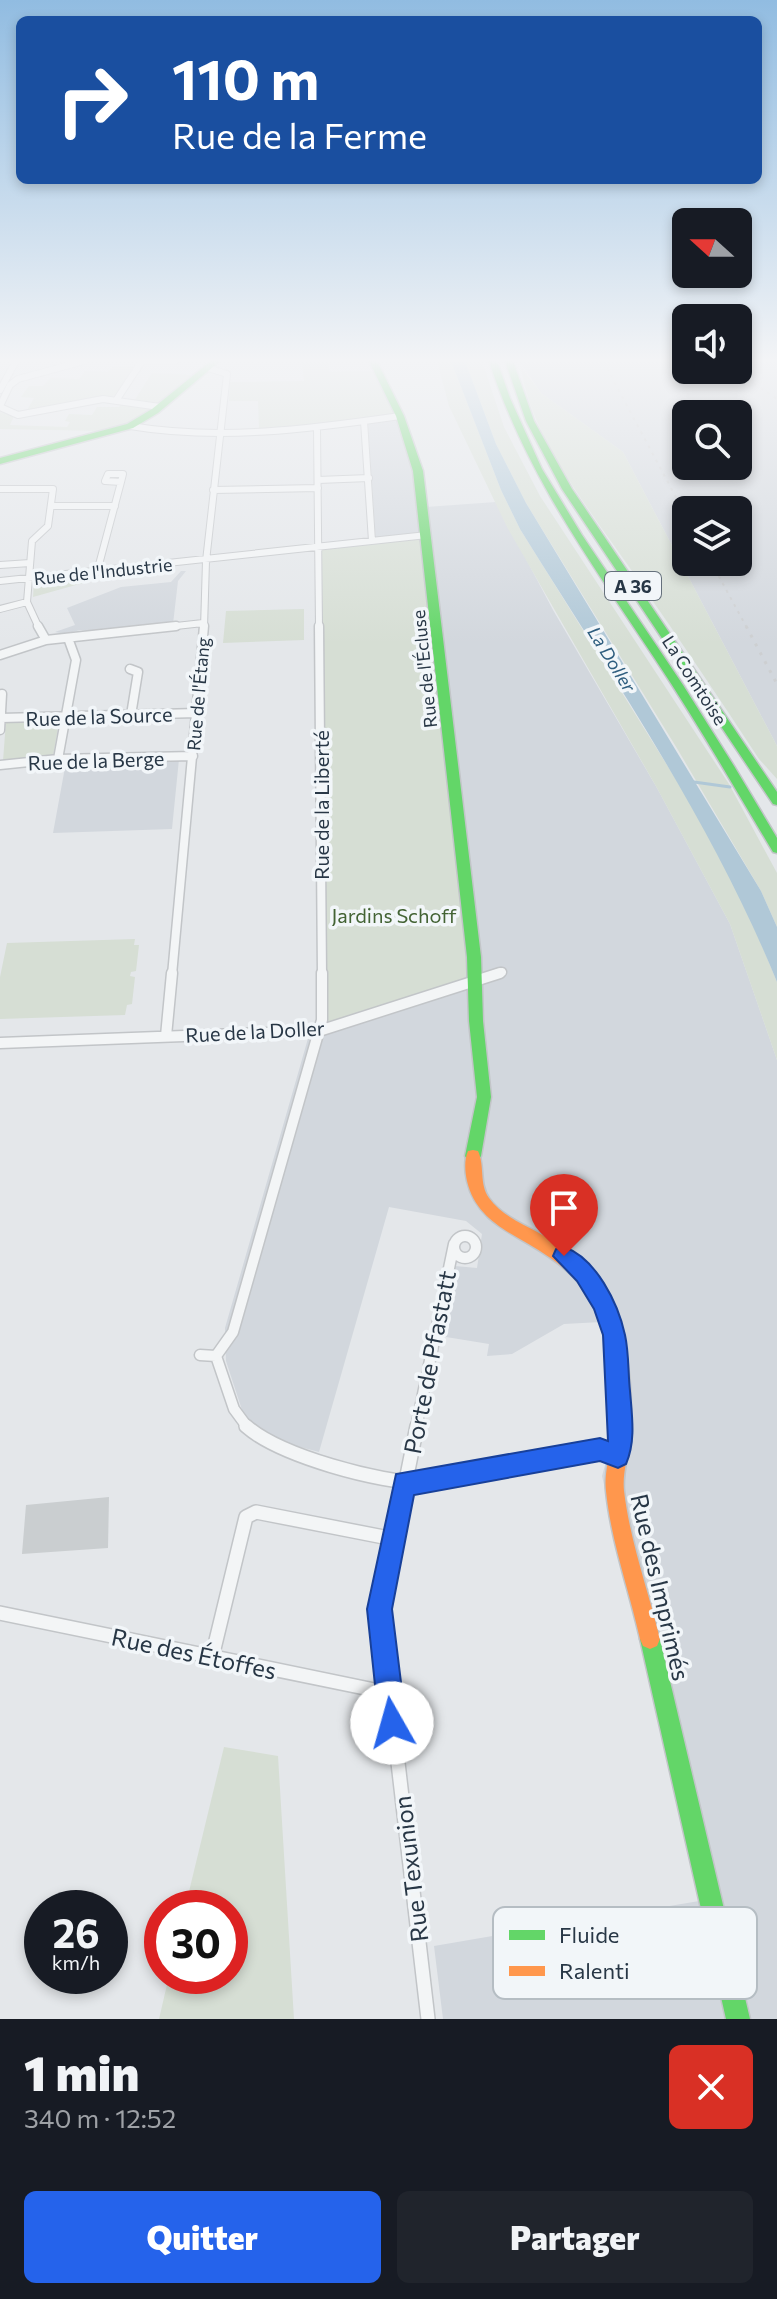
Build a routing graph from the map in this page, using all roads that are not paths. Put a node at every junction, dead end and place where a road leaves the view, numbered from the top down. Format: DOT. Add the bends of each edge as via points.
graph roads {
  1 [pos="21,455"];
  2 [pos="218,455"];
  3 [pos="317,455"];
  4 [pos="367,455"];
  5 [pos="414,455"];
  6 [pos="531,455"];
  7 [pos="549,455"];
  8 [pos="0,461"];
  9 [pos="369,478"];
  10 [pos="121,482"];
  11 [pos="318,484"];
  12 [pos="0,489"];
  13 [pos="213,490"];
  14 [pos="51,506"];
  15 [pos="115,506"];
  16 [pos="427,535"];
  17 [pos="372,541"];
  18 [pos="317,548"];
  19 [pos="206,561"];
  20 [pos="30,563"];
  21 [pos="0,565"];
  22 [pos="97,572"];
  23 [pos="29,579"];
  24 [pos="0,581"];
  25 [pos="27,602"];
  26 [pos="0,609"];
  27 [pos="203,623"];
  28 [pos="68,638"];
  29 [pos="46,640"];
  30 [pos="0,655"];
  31 [pos="130,669"];
  32 [pos="1,698"];
  33 [pos="197,713"];
  34 [pos="131,715"];
  35 [pos="66,716"];
  36 [pos="1,718"];
  37 [pos="0,730"];
  38 [pos="193,756"];
  39 [pos="58,759"];
  40 [pos="0,765"];
  41 [pos="777,801"];
  42 [pos="777,849"];
  43 [pos="502,972"];
  44 [pos="474,981"];
  45 [pos="319,1031"];
  46 [pos="166,1036"];
  47 [pos="0,1043"];
  48 [pos="454,1243"];
  49 [pos="200,1355"];
  50 [pos="216,1356"];
  51 [pos="618,1456"];
  52 [pos="405,1483"];
  53 [pos="394,1539"];
  54 [pos="0,1613"];
  55 [pos="212,1657"];
  56 [pos="389,1693"];
  57 [pos="712,1907"];
  58 [pos="733,1999"];
  59 [pos="428,2019"];
  60 [pos="738,2019"];
  1 -- 8 [label="main road"];
  2 -- 13 [label="street, Rue de l'Étang"];
  3 -- 11 [label="street, Rue de la Liberté"];
  4 -- 9 [label="street"];
  5 -- 16 [label="main road, Rue de l'Écluse"];
  6 -- 42 [label="main road, La Comtoise / A 36"];
  7 -- 41 [label="main road, La Comtoise / A 36"];
  9 -- 11 [label="street"];
  9 -- 17 [label="street"];
  10 -- 15 [label="street"];
  11 -- 13 [label="street"];
  11 -- 18 [label="street, Rue de la Liberté"];
  12 -- 14 [label="street" via="49,487"];
  13 -- 19 [label="street, Rue de l'Étang"];
  14 -- 15 [label="street"];
  14 -- 20 [label="street" via="48,526 32,541"];
  15 -- 22 [label="street"];
  16 -- 17 [label="street, Rue de l'Industrie"];
  16 -- 44 [label="main road, Rue de l'Écluse"];
  17 -- 18 [label="street, Rue de l'Industrie"];
  18 -- 19 [label="street, Rue de l'Industrie"];
  18 -- 45 [label="street, Rue de la Liberté"];
  19 -- 22 [label="street, Rue de l'Industrie"];
  19 -- 27 [label="street, Rue de l'Étang"];
  20 -- 21 [label="street"];
  20 -- 23 [label="street"];
  22 -- 23 [label="street, Rue de l'Industrie"];
  23 -- 24 [label="street, Rue de l'Industrie"];
  23 -- 25 [label="street"];
  25 -- 26 [label="street"];
  25 -- 29 [label="street"];
  27 -- 28 [label="street"];
  27 -- 33 [label="street, Rue de l'Étang"];
  28 -- 29 [label="street"];
  28 -- 35 [label="street" via="76,660"];
  29 -- 30 [label="street"];
  31 -- 34 [label="street" via="138,672"];
  32 -- 36 [label="street"];
  33 -- 34 [label="street, Rue de la Source"];
  33 -- 38 [label="street, Rue de l'Étang"];
  34 -- 35 [label="street, Rue de la Source"];
  35 -- 36 [label="street, Rue de la Source"];
  35 -- 39 [label="street"];
  36 -- 37 [label="street"];
  38 -- 39 [label="street, Rue de la Berge"];
  38 -- 46 [label="street, Rue de l'Étang"];
  39 -- 40 [label="street, Rue de la Berge"];
  43 -- 44 [label="street, Rue de la Doller"];
  44 -- 45 [label="street, Rue de la Doller"];
  44 -- 51 [label="main road, Rue des Imprimés" via="484,1096 473,1178 497,1219 564,1256 585,1274 604,1305 618,1368"];
  45 -- 46 [label="street, Rue de la Doller"];
  45 -- 50 [label="street, Rue de la Liberté" via="233,1332"];
  46 -- 47 [label="street, Rue de la Doller"];
  48 -- 52 [label="street, Porte de Pfastatt"];
  49 -- 50 [label="street"];
  50 -- 52 [label="street" via="238,1416 255,1436"];
  51 -- 52 [label="street" via="600,1450"];
  51 -- 57 [label="main road, Rue des Imprimés" via="615,1489"];
  52 -- 53 [label="street, Rue Texunion"];
  53 -- 55 [label="street" via="256,1512 246,1517"];
  53 -- 56 [label="street, Rue Texunion" via="380,1609"];
  54 -- 55 [label="street, Rue des Étoffes"];
  55 -- 56 [label="street, Rue des Étoffes"];
  56 -- 59 [label="street, Rue Texunion"];
  58 -- 60 [label="main road, Rue des Imprimés"];
}
